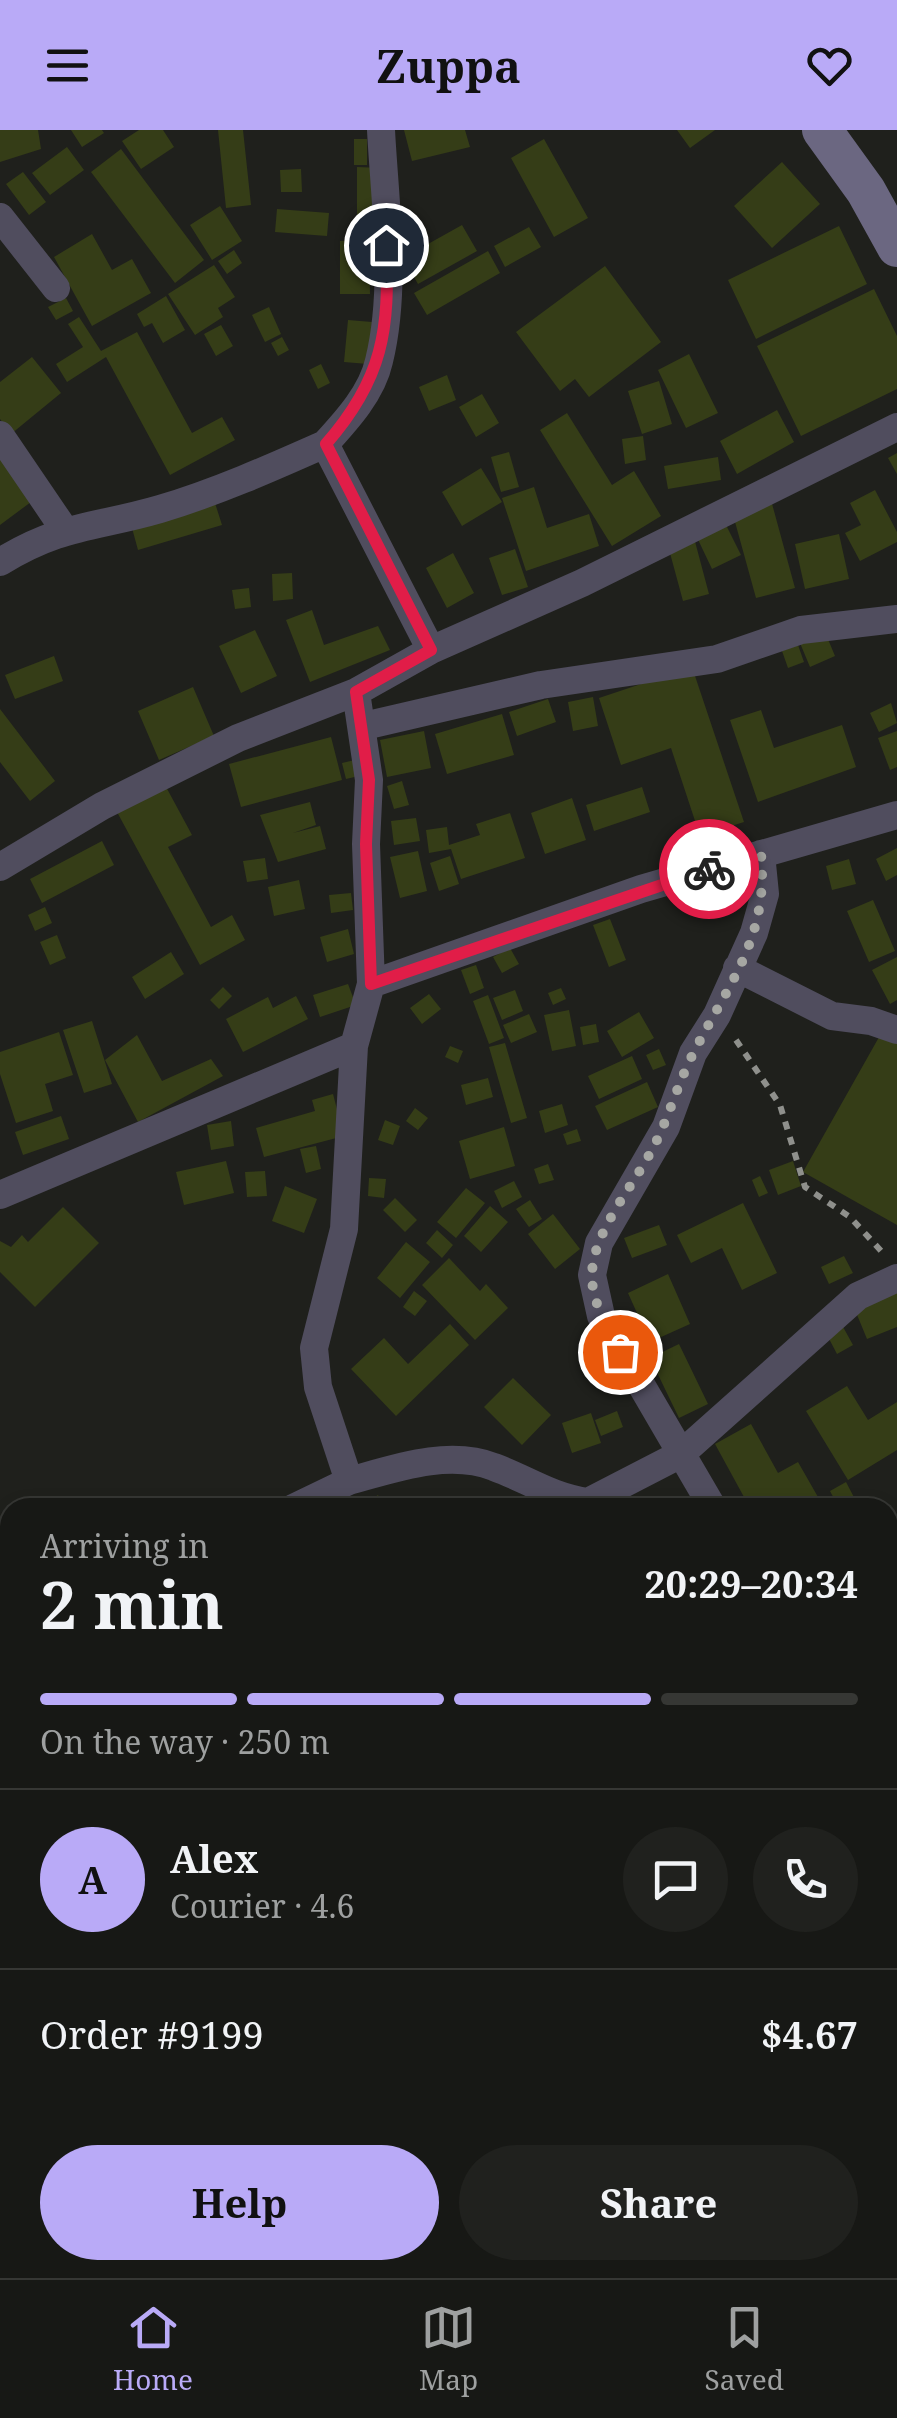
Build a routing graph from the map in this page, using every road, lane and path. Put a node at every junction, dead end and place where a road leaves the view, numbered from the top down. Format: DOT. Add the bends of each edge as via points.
graph roads {
  1 [pos="382,130"];
  2 [pos="822,130"];
  3 [pos="0,217"];
  4 [pos="897,248"];
  5 [pos="56,288"];
  6 [pos="897,427"];
  7 [pos="0,435"];
  8 [pos="326,444"];
  9 [pos="64,529"];
  10 [pos="0,562"];
  11 [pos="897,619"];
  12 [pos="431,650"];
  13 [pos="356,692"];
  14 [pos="364,726"];
  15 [pos="897,815"];
  16 [pos="761,854"];
  17 [pos="0,867"];
  18 [pos="738,968"];
  19 [pos="371,984"];
  20 [pos="717,1015"];
  21 [pos="897,1030"];
  22 [pos="354,1046"];
  23 [pos="0,1195"];
  24 [pos="891,1267"];
  25 [pos="681,1454"];
  26 [pos="349,1481"];
  27 [pos="314,1498"];
  28 [pos="571,1498"];
  29 [pos="596,1498"];
  30 [pos="707,1498"];
  1 -- 8 [label="street" via="388,283 379,364 354,412"];
  2 -- 4 [label="main road"];
  3 -- 5 [label="street"];
  6 -- 12 [label="street"];
  7 -- 9 [label="street"];
  8 -- 9 [label="street" via="234,485"];
  8 -- 12 [label="street"];
  9 -- 10 [label="street"];
  11 -- 14 [label="street" via="800,630 717,658 541,685"];
  12 -- 13 [label="street"];
  13 -- 14 [label="street"];
  13 -- 17 [label="street" via="238,738 102,806"];
  14 -- 19 [label="street"];
  15 -- 16 [label="street"];
  16 -- 18 [label="street" via="765,894"];
  16 -- 19 [label="street" via="641,888"];
  18 -- 20 [label="street"];
  18 -- 21 [label="street" via="832,1016"];
  19 -- 22 [label="street"];
  20 -- 24 [label="path" via="780,1105 805,1187 850,1217"];
  20 -- 25 [label="street" via="693,1052 666,1127 599,1243 592,1275 601,1316"];
  22 -- 23 [label="street"];
  22 -- 26 [label="street" via="344,1229 314,1348 318,1387"];
  24 -- 25 [label="street"];
  25 -- 29 [label="street"];
  25 -- 30 [label="street"];
  26 -- 27 [label="street"];
  26 -- 28 [label="street" via="446,1460 494,1466 538,1490"];
}
